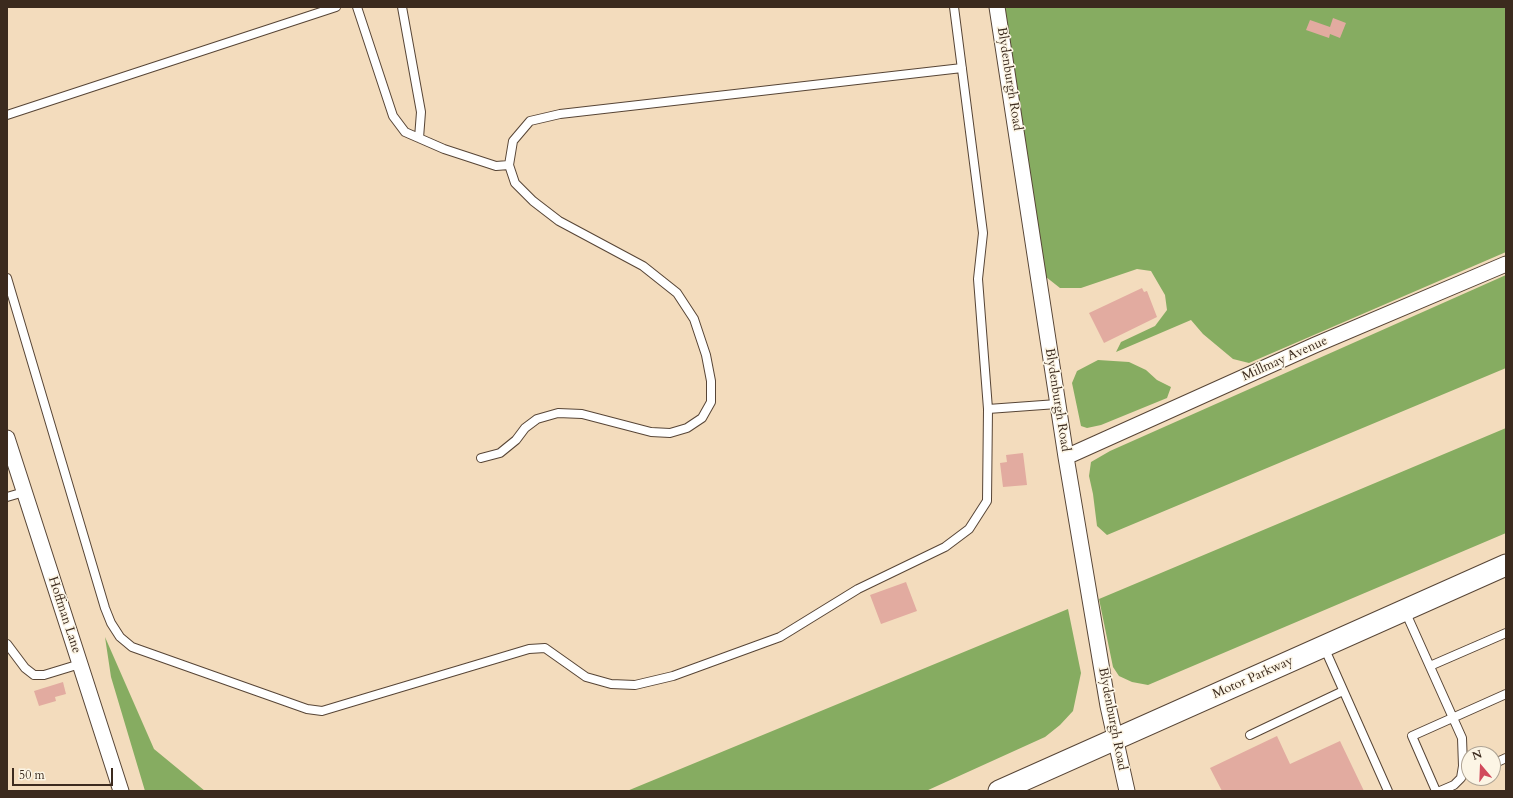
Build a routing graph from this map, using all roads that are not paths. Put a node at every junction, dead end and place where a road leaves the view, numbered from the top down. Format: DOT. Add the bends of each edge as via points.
graph roads {
  1 [pos="336,7"];
  2 [pos="357,7"];
  3 [pos="402,7"];
  4 [pos="954,7"];
  5 [pos="997,7"];
  6 [pos="962,68"];
  7 [pos="7,115"];
  8 [pos="420,138"];
  9 [pos="509,165"];
  10 [pos="1506,264"];
  11 [pos="7,278"];
  12 [pos="1057,404"];
  13 [pos="988,409"];
  14 [pos="7,438"];
  15 [pos="1066,457"];
  16 [pos="481,458"];
  17 [pos="24,492"];
  18 [pos="7,496"];
  19 [pos="1506,565"];
  20 [pos="1405,610"];
  21 [pos="1506,633"];
  22 [pos="7,644"];
  23 [pos="1324,647"];
  24 [pos="80,664"];
  25 [pos="1430,666"];
  26 [pos="1342,691"];
  27 [pos="1506,694"];
  28 [pos="1454,718"];
  29 [pos="1250,735"];
  30 [pos="1116,739"];
  31 [pos="1462,746"];
  32 [pos="1461,778"];
  33 [pos="1454,788"];
  34 [pos="121,791"];
  35 [pos="999,791"];
  36 [pos="1127,791"];
  37 [pos="1388,791"];
  38 [pos="1436,791"];
  39 [pos="1440,791"];
  1 -- 7 [label="lane"];
  2 -- 8 [label="lane" via="393,116 405,132"];
  3 -- 8 [label="lane" via="421,112"];
  4 -- 6 [label="lane"];
  5 -- 12 [label="street, Blydenburgh Road"];
  6 -- 9 [label="lane" via="560,114 530,121 513,141"];
  6 -- 13 [label="lane" via="983,233 978,279"];
  8 -- 9 [label="lane" via="444,149 496,166"];
  9 -- 16 [label="lane" via="516,183 533,201 577,231 643,266 677,293 694,319 706,355 711,381 711,402 702,418 688,428 670,433 651,432 582,414 558,413 537,419 500,453"];
  10 -- 15 [label="street, Millmay Avenue" via="1315,345"];
  11 -- 13 [label="lane" via="105,608 120,637 132,647 307,709 322,711 529,649 545,648 586,677 611,684 635,685 673,676 780,637 858,589 945,547 969,529 987,501"];
  12 -- 13 [label="lane"];
  12 -- 15 [label="street, Blydenburgh Road"];
  14 -- 17 [label="street, Hoffman Lane"];
  15 -- 30 [label="street, Blydenburgh Road" via="1108,706"];
  17 -- 18 [label="lane"];
  17 -- 24 [label="street, Hoffman Lane"];
  19 -- 20 [label="main road, Motor Parkway"];
  20 -- 23 [label="main road, Motor Parkway"];
  20 -- 25 [label="lane"];
  21 -- 25 [label="lane"];
  22 -- 24 [label="lane" via="34,676"];
  23 -- 26 [label="lane"];
  23 -- 30 [label="main road, Motor Parkway"];
  24 -- 34 [label="street, Hoffman Lane"];
  25 -- 28 [label="lane"];
  26 -- 29 [label="lane"];
  26 -- 37 [label="lane"];
  27 -- 28 [label="lane"];
  28 -- 31 [label="lane"];
  28 -- 38 [label="lane" via="1412,736"];
  30 -- 35 [label="main road, Motor Parkway"];
  30 -- 36 [label="street, Blydenburgh Road"];
  32 -- 33 [label="lane"];
  33 -- 39 [label="lane"];
}
